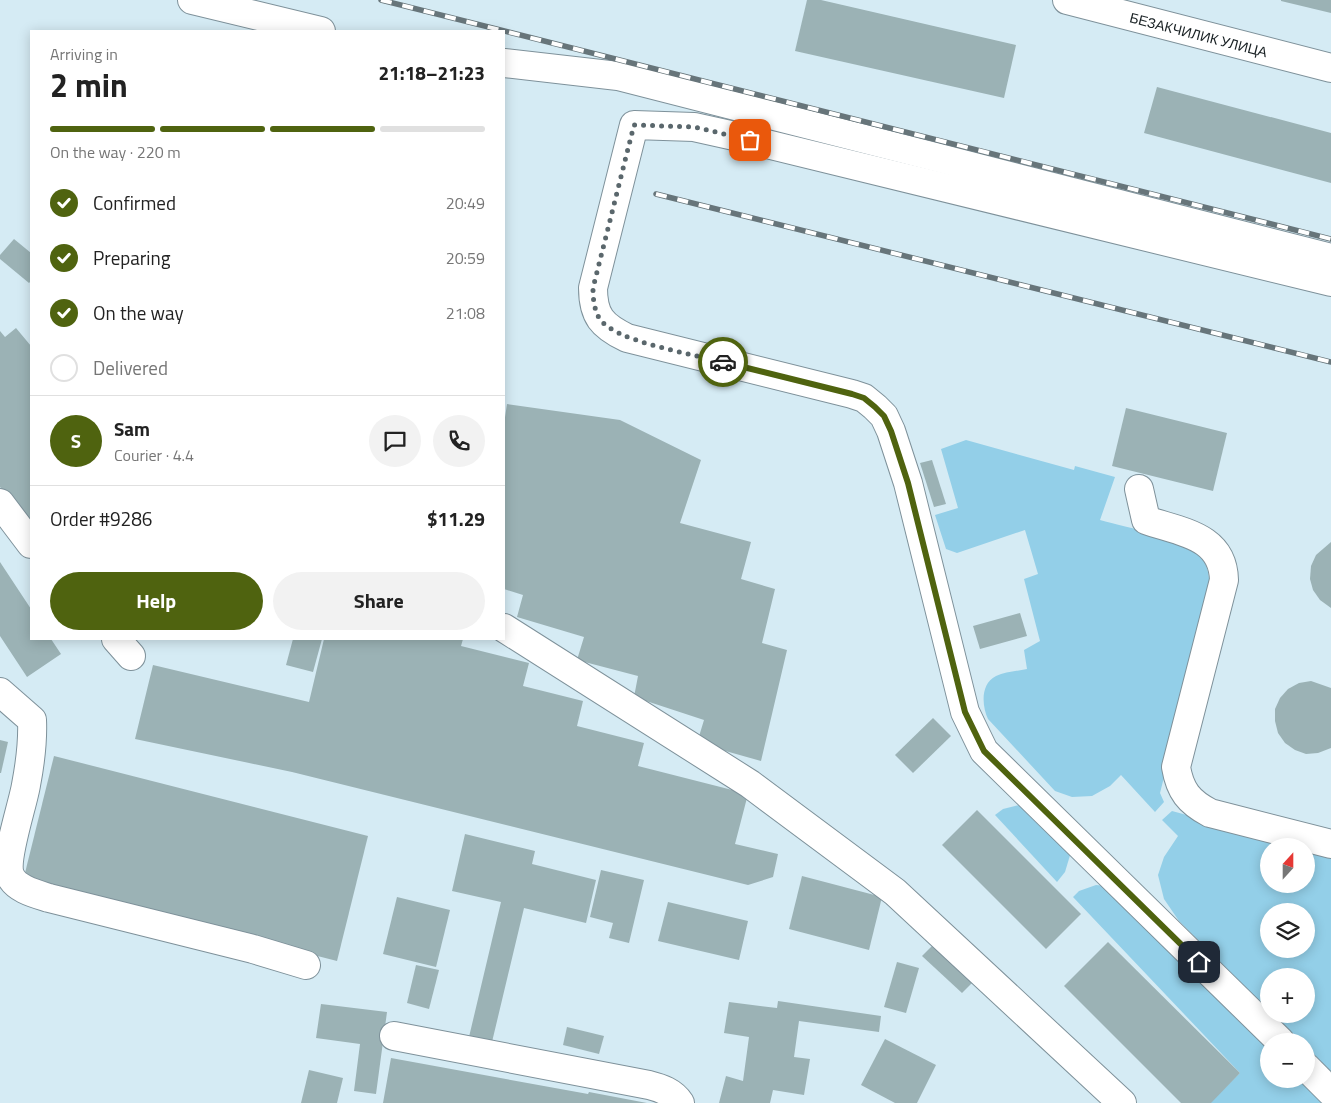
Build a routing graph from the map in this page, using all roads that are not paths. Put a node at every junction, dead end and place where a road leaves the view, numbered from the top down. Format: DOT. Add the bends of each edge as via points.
graph roads {
  1 [pos="192,0"];
  2 [pos="1067,0"];
  3 [pos="317,30"];
  4 [pos="505,63"];
  5 [pos="1331,68"];
  6 [pos="1331,258"];
  7 [pos="1331,282"];
  8 [pos="1139,489"];
  9 [pos="0,503"];
  10 [pos="30,543"];
  11 [pos="505,629"];
  12 [pos="0,692"];
  13 [pos="1331,844"];
  14 [pos="306,965"];
  15 [pos="1272,1033"];
  16 [pos="394,1036"];
  17 [pos="1315,1076"];
  18 [pos="1331,1092"];
  19 [pos="680,1103"];
  20 [pos="1122,1103"];
  1 -- 3 [label="street"];
  2 -- 5 [label="street, БЕЗАКЧИЛИК УЛИЦА"];
  4 -- 6 [label="street" via="618,76"];
  7 -- 15 [label="street" via="730,135 694,127 634,125 593,288 593,304 600,319 612,331 627,338 852,394 864,398 884,416 908,483 965,712 984,751"];
  8 -- 13 [label="street" via="1146,520 1203,540 1212,546 1224,566 1224,580 1176,768 1184,794 1196,806 1210,813"];
  9 -- 10 [label="street"];
  11 -- 20 [label="street" via="750,784 895,892"];
  12 -- 14 [label="street" via="32,720 33,737 26,785 9,861 10,876 19,886 48,898"];
  16 -- 19 [label="street" via="649,1085 665,1090"];
  17 -- 18 [label="street"];
}
